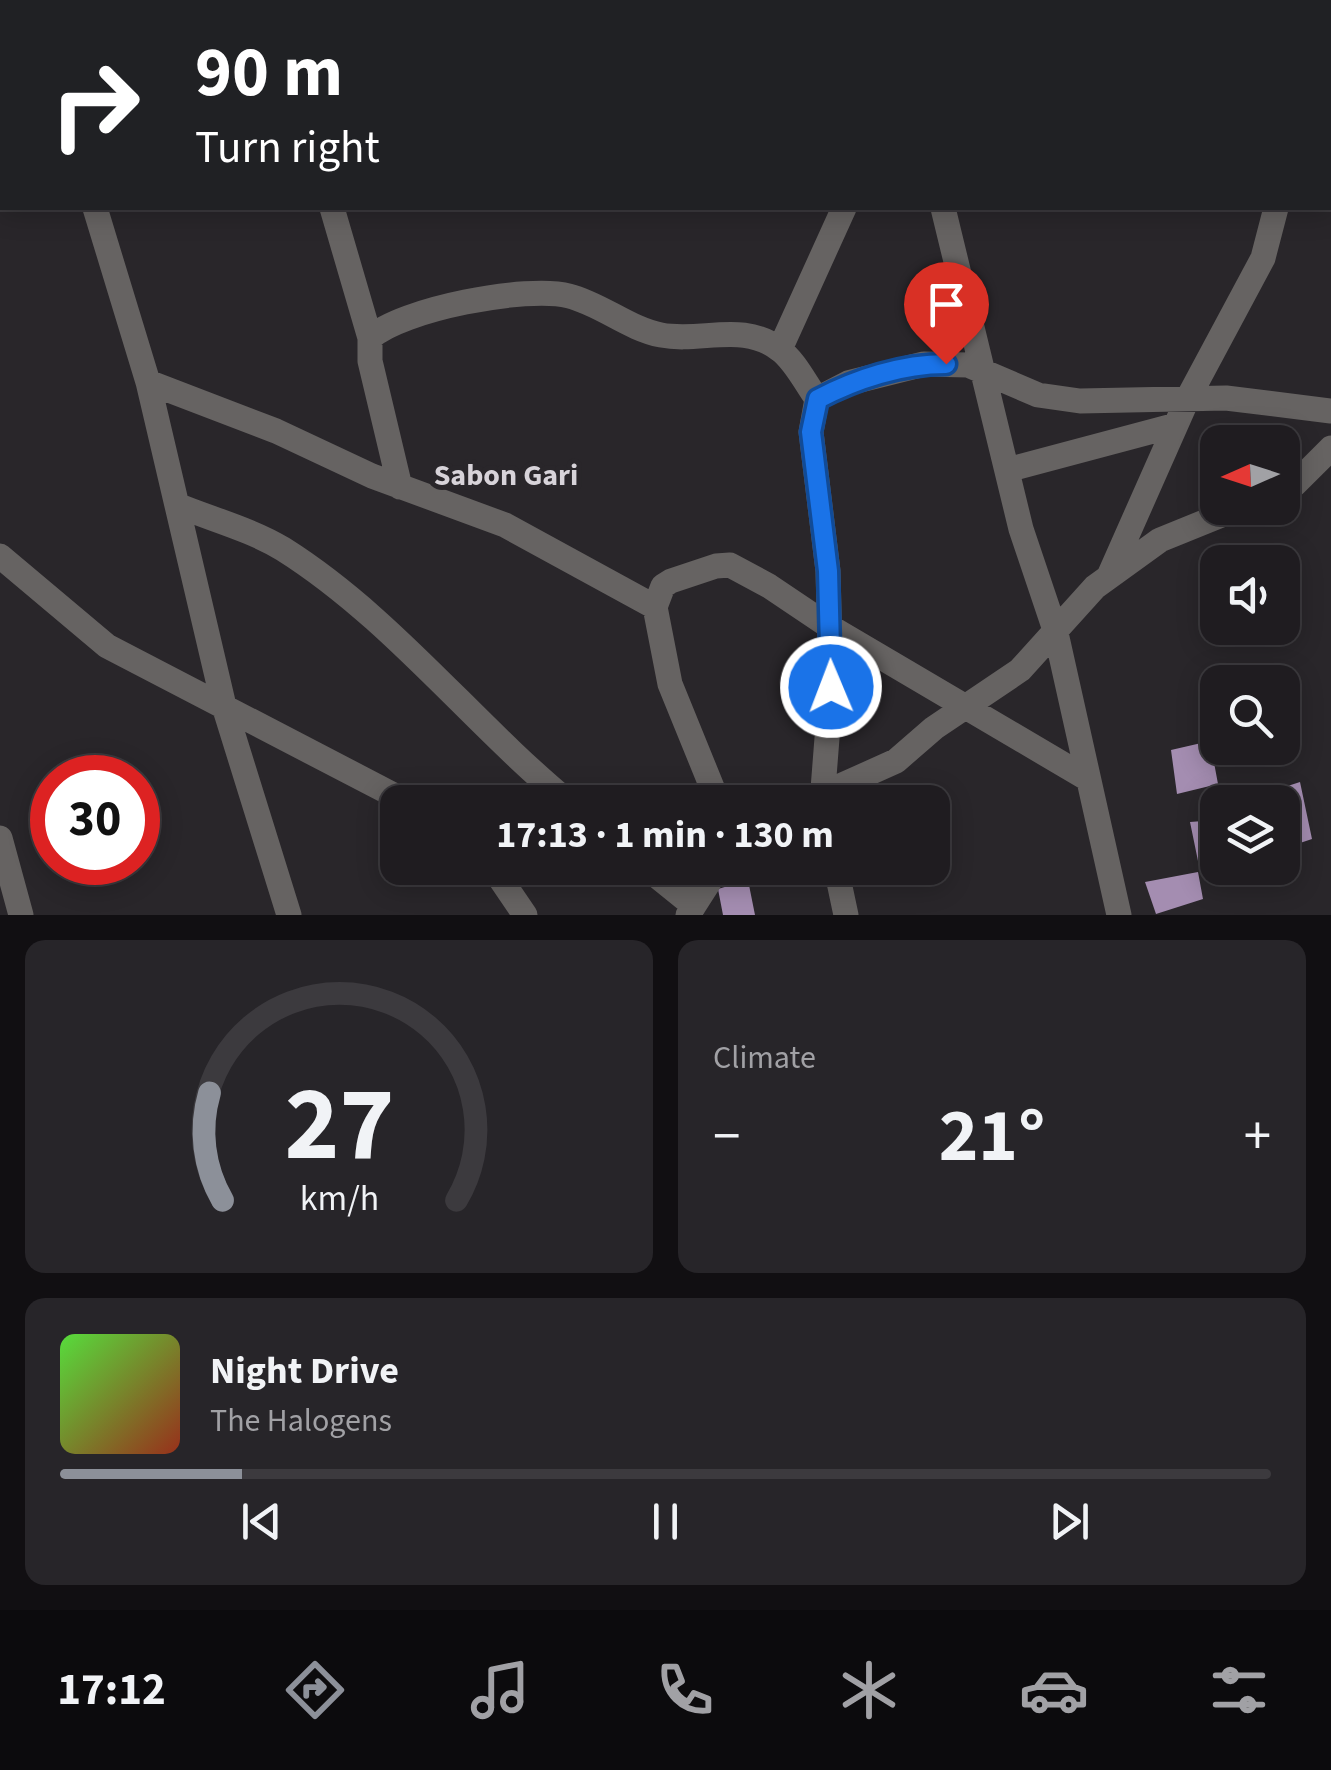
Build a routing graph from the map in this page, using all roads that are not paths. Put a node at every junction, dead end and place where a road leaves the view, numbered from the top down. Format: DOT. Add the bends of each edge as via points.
graph roads {
  1 [pos="97,210"];
  2 [pos="333,210"];
  3 [pos="843,210"];
  4 [pos="944,210"];
  5 [pos="1275,210"];
  6 [pos="370,338"];
  7 [pos="780,349"];
  8 [pos="984,371"];
  9 [pos="148,382"];
  10 [pos="818,399"];
  11 [pos="1187,400"];
  12 [pos="1331,412"];
  13 [pos="1176,425"];
  14 [pos="1331,448"];
  15 [pos="1007,470"];
  16 [pos="1300,479"];
  17 [pos="400,487"];
  18 [pos="177,505"];
  19 [pos="1200,524"];
  20 [pos="0,556"];
  21 [pos="1109,576"];
  22 [pos="655,608"];
  23 [pos="830,628"];
  24 [pos="1056,633"];
  25 [pos="224,706"];
  26 [pos="965,707"];
  27 [pos="1088,779"];
  28 [pos="547,785"];
  29 [pos="711,785"];
  30 [pos="818,785"];
  31 [pos="846,785"];
  32 [pos="380,788"];
  33 [pos="0,838"];
  34 [pos="505,885"];
  35 [pos="664,885"];
  36 [pos="707,885"];
  37 [pos="840,885"];
  38 [pos="691,911"];
  39 [pos="21,915"];
  40 [pos="289,915"];
  41 [pos="525,915"];
  42 [pos="846,915"];
  43 [pos="1119,915"];
  1 -- 9 [label="street"];
  2 -- 6 [label="street"];
  3 -- 7 [label="street"];
  4 -- 8 [label="street"];
  5 -- 11 [label="street" via="1263,258"];
  6 -- 7 [label="street" via="413,318 508,294 567,295 661,335 740,333"];
  6 -- 17 [label="street"];
  7 -- 10 [label="street"];
  8 -- 10 [label="street" via="968,364 924,364"];
  8 -- 11 [label="street" via="1038,395 1066,399"];
  8 -- 15 [label="street"];
  9 -- 17 [label="street"];
  9 -- 18 [label="street"];
  10 -- 23 [label="street" via="811,432"];
  11 -- 12 [label="street" via="1226,398"];
  11 -- 13 [label="street"];
  13 -- 15 [label="street"];
  13 -- 21 [label="street"];
  14 -- 16 [label="street"];
  15 -- 24 [label="street"];
  17 -- 22 [label="street" via="505,525"];
  18 -- 25 [label="street"];
  18 -- 28 [label="street" via="281,548 418,657"];
  19 -- 21 [label="street" via="1160,540"];
  20 -- 25 [label="street" via="107,646"];
  21 -- 24 [label="street"];
  22 -- 23 [label="street" via="671,581 730,565"];
  22 -- 29 [label="street" via="670,684"];
  23 -- 26 [label="street"];
  23 -- 30 [label="street" via="831,687"];
  24 -- 26 [label="street" via="1020,670"];
  24 -- 27 [label="street"];
  25 -- 32 [label="street"];
  25 -- 40 [label="street"];
  26 -- 27 [label="street"];
  26 -- 31 [label="street" via="896,760"];
  27 -- 43 [label="street"];
  33 -- 39 [label="street"];
  34 -- 41 [label="street"];
  35 -- 38 [label="street"];
  36 -- 38 [label="street"];
  37 -- 42 [label="street"];
}
